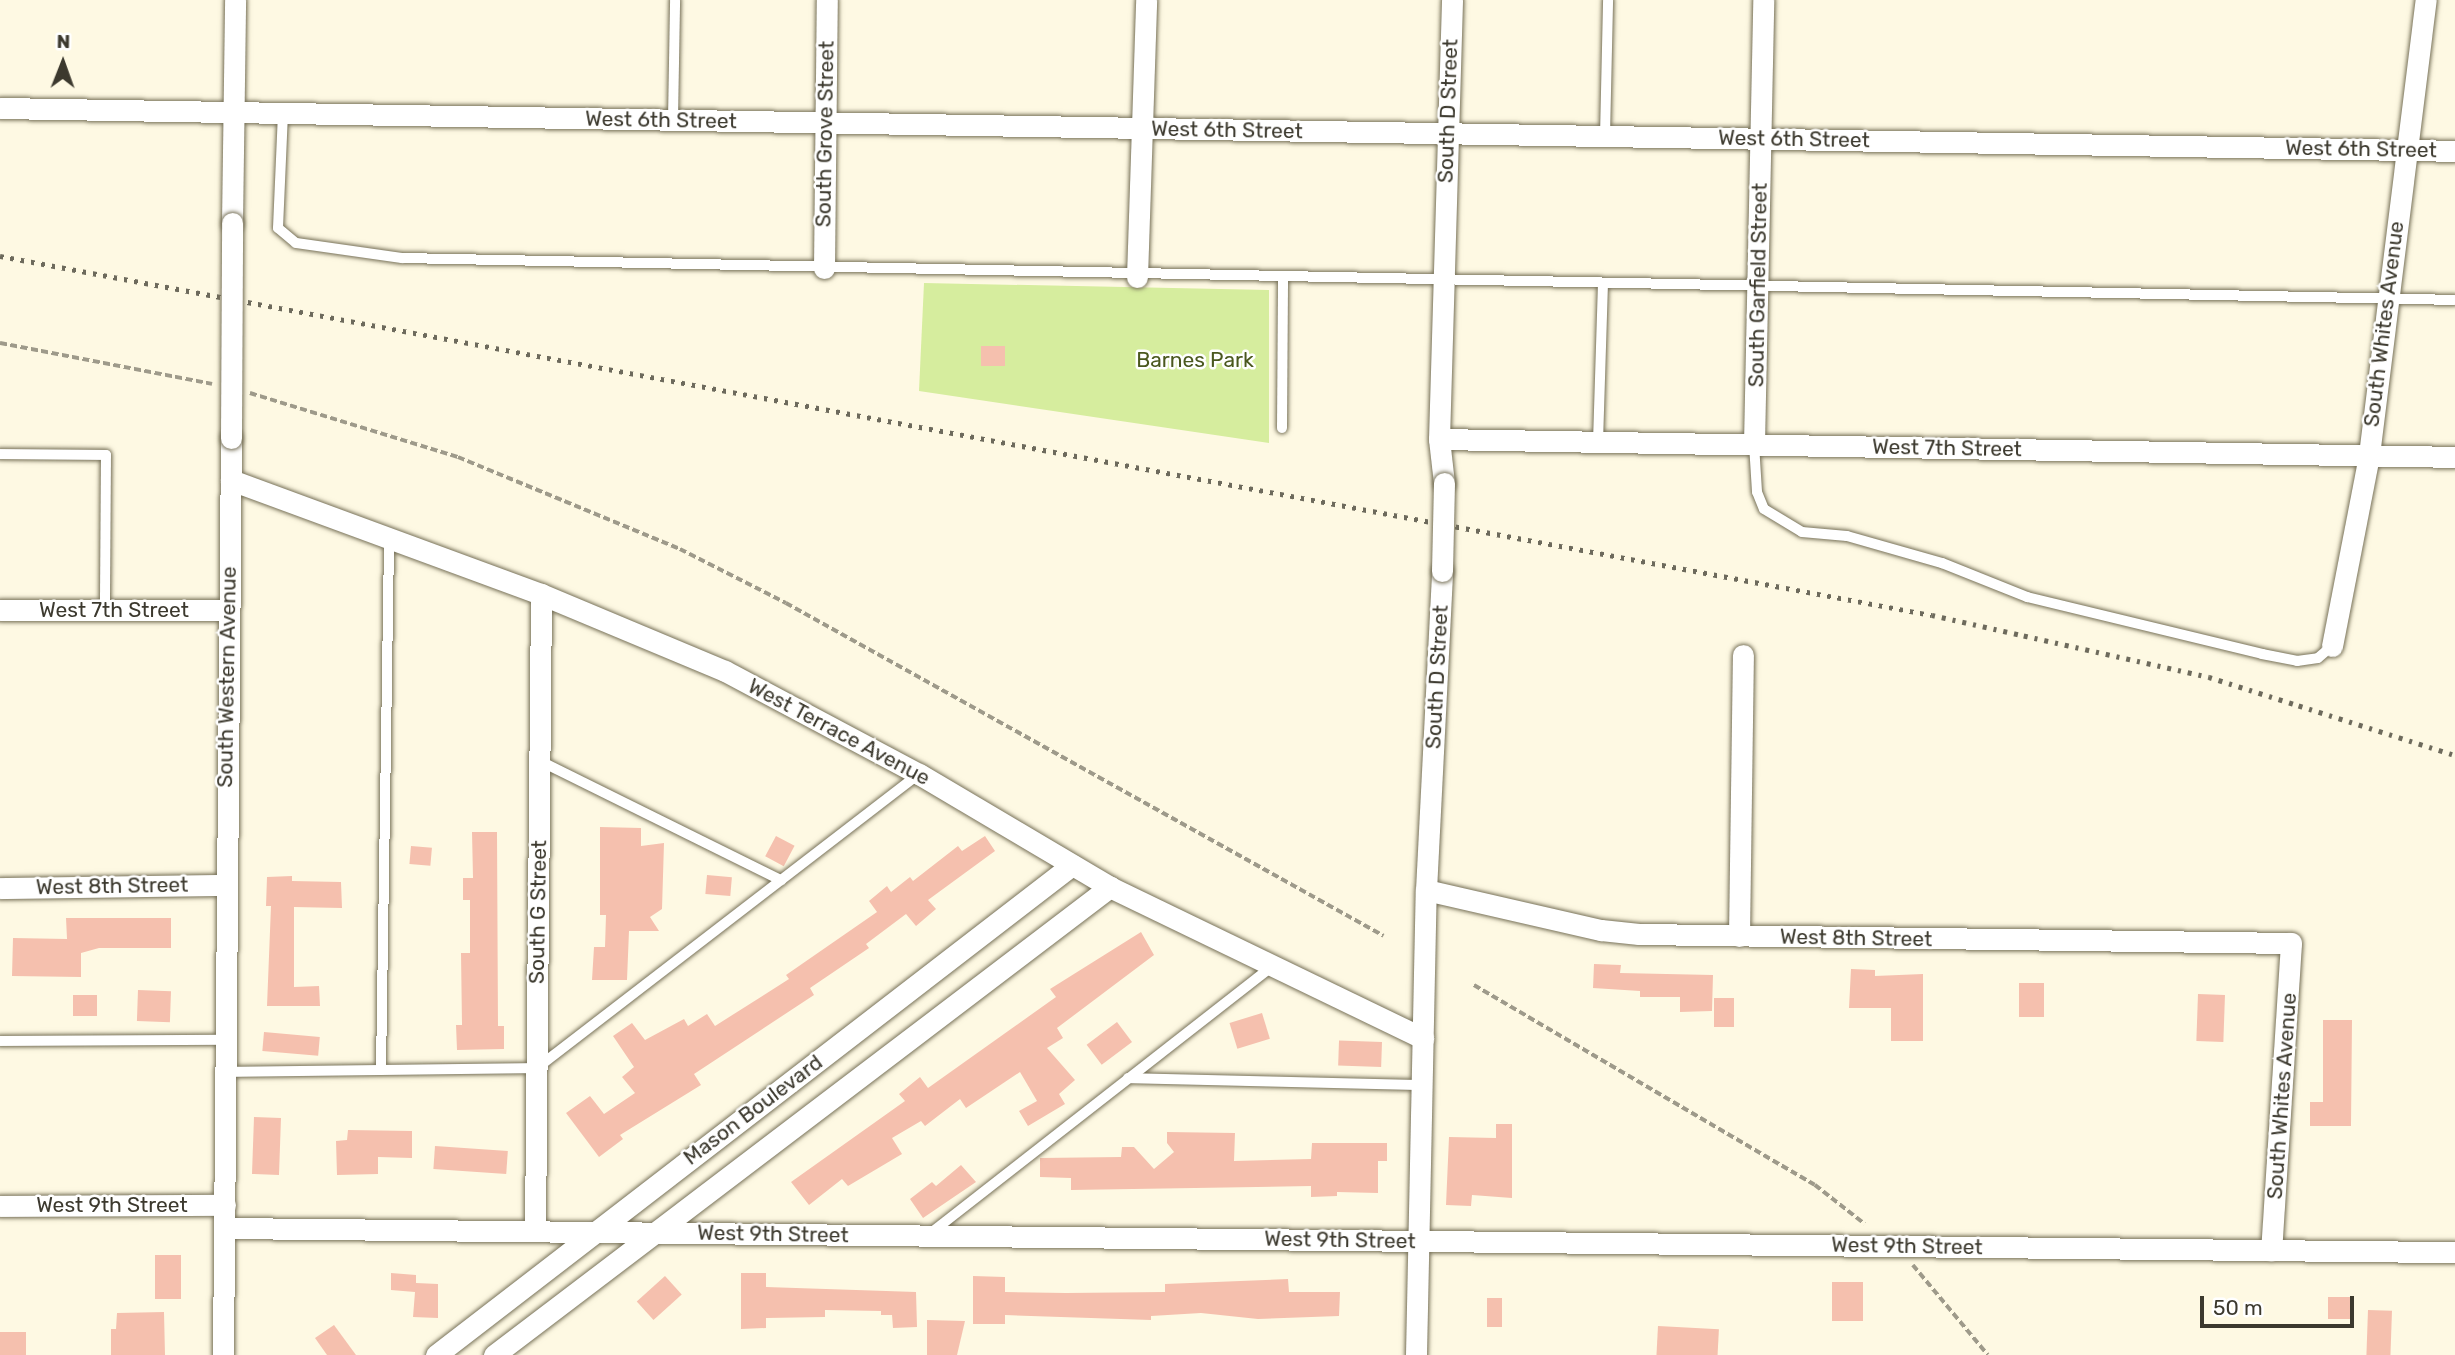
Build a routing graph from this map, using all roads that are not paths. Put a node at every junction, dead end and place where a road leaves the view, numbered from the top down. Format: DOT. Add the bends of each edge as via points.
graph roads {
  1 [pos="235,0"];
  2 [pos="675,0"];
  3 [pos="827,0"];
  4 [pos="1146,0"];
  5 [pos="1452,0"];
  6 [pos="1608,0"];
  7 [pos="1763,0"];
  8 [pos="2426,0"];
  9 [pos="0,108"];
  10 [pos="235,112"];
  11 [pos="283,113"];
  12 [pos="673,120"];
  13 [pos="826,122"];
  14 [pos="1143,128"];
  15 [pos="1446,133"];
  16 [pos="1605,136"];
  17 [pos="1760,139"];
  18 [pos="2405,150"];
  19 [pos="2455,151"];
  20 [pos="824,268"];
  21 [pos="1137,276"];
  22 [pos="1283,278"];
  23 [pos="1443,280"];
  24 [pos="1603,284"];
  25 [pos="1758,288"];
  26 [pos="2387,299"];
  27 [pos="2455,300"];
  28 [pos="1282,428"];
  29 [pos="1439,439"];
  30 [pos="1598,442"];
  31 [pos="1754,444"];
  32 [pos="0,454"];
  33 [pos="2369,455"];
  34 [pos="2455,457"];
  35 [pos="231,480"];
  36 [pos="389,542"];
  37 [pos="541,594"];
  38 [pos="0,610"];
  39 [pos="105,610"];
  40 [pos="227,610"];
  41 [pos="2332,646"];
  42 [pos="1743,655"];
  43 [pos="540,761"];
  44 [pos="919,774"];
  45 [pos="1072,865"];
  46 [pos="781,880"];
  47 [pos="224,885"];
  48 [pos="1110,887"];
  49 [pos="0,888"];
  50 [pos="1426,890"];
  51 [pos="1739,936"];
  52 [pos="2291,943"];
  53 [pos="1272,967"];
  54 [pos="1423,1038"];
  55 [pos="224,1040"];
  56 [pos="0,1041"];
  57 [pos="537,1068"];
  58 [pos="381,1070"];
  59 [pos="224,1073"];
  60 [pos="1128,1078"];
  61 [pos="1423,1085"];
  62 [pos="225,1205"];
  63 [pos="0,1206"];
  64 [pos="225,1228"];
  65 [pos="535,1231"];
  66 [pos="594,1232"];
  67 [pos="656,1232"];
  68 [pos="928,1236"];
  69 [pos="1418,1240"];
  70 [pos="2271,1250"];
  71 [pos="2455,1252"];
  72 [pos="223,1355"];
  73 [pos="436,1355"];
  74 [pos="494,1355"];
  75 [pos="1416,1355"];
  1 -- 10 [label="street, South Western Avenue"];
  2 -- 12 [label="lane"];
  3 -- 13 [label="street, South Grove Street"];
  4 -- 14 [label="street"];
  5 -- 15 [label="street, South D Street"];
  6 -- 16 [label="lane"];
  7 -- 17 [label="street, South Garfield Street"];
  8 -- 18 [label="street, South Whites Avenue"];
  9 -- 10 [label="street, West 6th Street"];
  10 -- 11 [label="street, West 6th Street"];
  10 -- 35 [label="street, South Western Avenue, bridge"];
  11 -- 12 [label="street, West 6th Street"];
  11 -- 20 [label="lane" via="278,228 296,243 402,258"];
  12 -- 13 [label="street, West 6th Street"];
  13 -- 14 [label="street, West 6th Street"];
  13 -- 20 [label="street, South Grove Street"];
  14 -- 15 [label="street, West 6th Street"];
  14 -- 21 [label="street"];
  15 -- 16 [label="street, West 6th Street"];
  15 -- 23 [label="street, South D Street"];
  16 -- 17 [label="street, West 6th Street"];
  17 -- 18 [label="street, West 6th Street"];
  17 -- 25 [label="street, South Garfield Street"];
  18 -- 19 [label="street, West 6th Street"];
  18 -- 26 [label="street, South Whites Avenue"];
  20 -- 21 [label="lane"];
  21 -- 22 [label="lane"];
  22 -- 23 [label="lane"];
  22 -- 28 [label="lane"];
  23 -- 24 [label="lane"];
  23 -- 29 [label="street, South D Street"];
  24 -- 25 [label="lane"];
  24 -- 30 [label="lane"];
  25 -- 26 [label="lane"];
  25 -- 31 [label="street, South Garfield Street"];
  26 -- 27 [label="lane"];
  26 -- 33 [label="street, South Whites Avenue"];
  29 -- 30 [label="street, West 7th Street"];
  29 -- 50 [label="street, South D Street, bridge" via="1444,484 1443,570"];
  30 -- 31 [label="street, West 7th Street"];
  31 -- 33 [label="street, West 7th Street"];
  31 -- 41 [label="lane" via="1757,492 1764,509 1802,532 1847,536 1942,563 2027,597 2262,654 2297,661 2318,658"];
  32 -- 39 [label="lane" via="107,455"];
  33 -- 34 [label="street, West 7th Street"];
  33 -- 41 [label="street, South Whites Avenue"];
  35 -- 36 [label="street, West Terrace Avenue"];
  35 -- 40 [label="street, South Western Avenue"];
  36 -- 37 [label="street, West Terrace Avenue"];
  36 -- 58 [label="lane"];
  37 -- 43 [label="street, South G Street"];
  37 -- 44 [label="street, West Terrace Avenue" via="725,671"];
  38 -- 39 [label="street, West 7th Street"];
  39 -- 40 [label="street, West 7th Street"];
  40 -- 47 [label="street, South Western Avenue"];
  42 -- 51 [label="street"];
  43 -- 46 [label="lane"];
  43 -- 57 [label="street, South G Street"];
  44 -- 45 [label="street, West Terrace Avenue"];
  44 -- 46 [label="lane"];
  45 -- 48 [label="street, West Terrace Avenue"];
  45 -- 66 [label="street, Mason Boulevard"];
  46 -- 57 [label="lane"];
  47 -- 49 [label="street, West 8th Street"];
  47 -- 55 [label="street, South Western Avenue"];
  48 -- 53 [label="street, West Terrace Avenue"];
  48 -- 67 [label="street, Mason Boulevard"];
  50 -- 51 [label="street, West 8th Street" via="1601,930"];
  50 -- 54 [label="street, South D Street"];
  51 -- 52 [label="street, West 8th Street"];
  52 -- 70 [label="street, South Whites Avenue"];
  53 -- 54 [label="street, West Terrace Avenue"];
  53 -- 60 [label="lane"];
  54 -- 61 [label="street, South D Street"];
  55 -- 56 [label="lane"];
  55 -- 59 [label="street, South Western Avenue"];
  57 -- 58 [label="lane"];
  57 -- 65 [label="street, South G Street"];
  58 -- 59 [label="lane"];
  59 -- 62 [label="street, South Western Avenue"];
  60 -- 61 [label="lane"];
  60 -- 68 [label="lane"];
  61 -- 69 [label="street, South D Street"];
  62 -- 63 [label="street, West 9th Street"];
  62 -- 64 [label="street, South Western Avenue"];
  64 -- 65 [label="street, West 9th Street"];
  64 -- 72 [label="street, South Western Avenue"];
  65 -- 66 [label="street, West 9th Street"];
  66 -- 67 [label="street, West 9th Street"];
  66 -- 73 [label="street, Mason Boulevard"];
  67 -- 68 [label="street, West 9th Street"];
  67 -- 74 [label="street, Mason Boulevard"];
  68 -- 69 [label="street, West 9th Street"];
  69 -- 70 [label="street, West 9th Street"];
  69 -- 75 [label="street, South D Street"];
  70 -- 71 [label="street, West 9th Street"];
}
